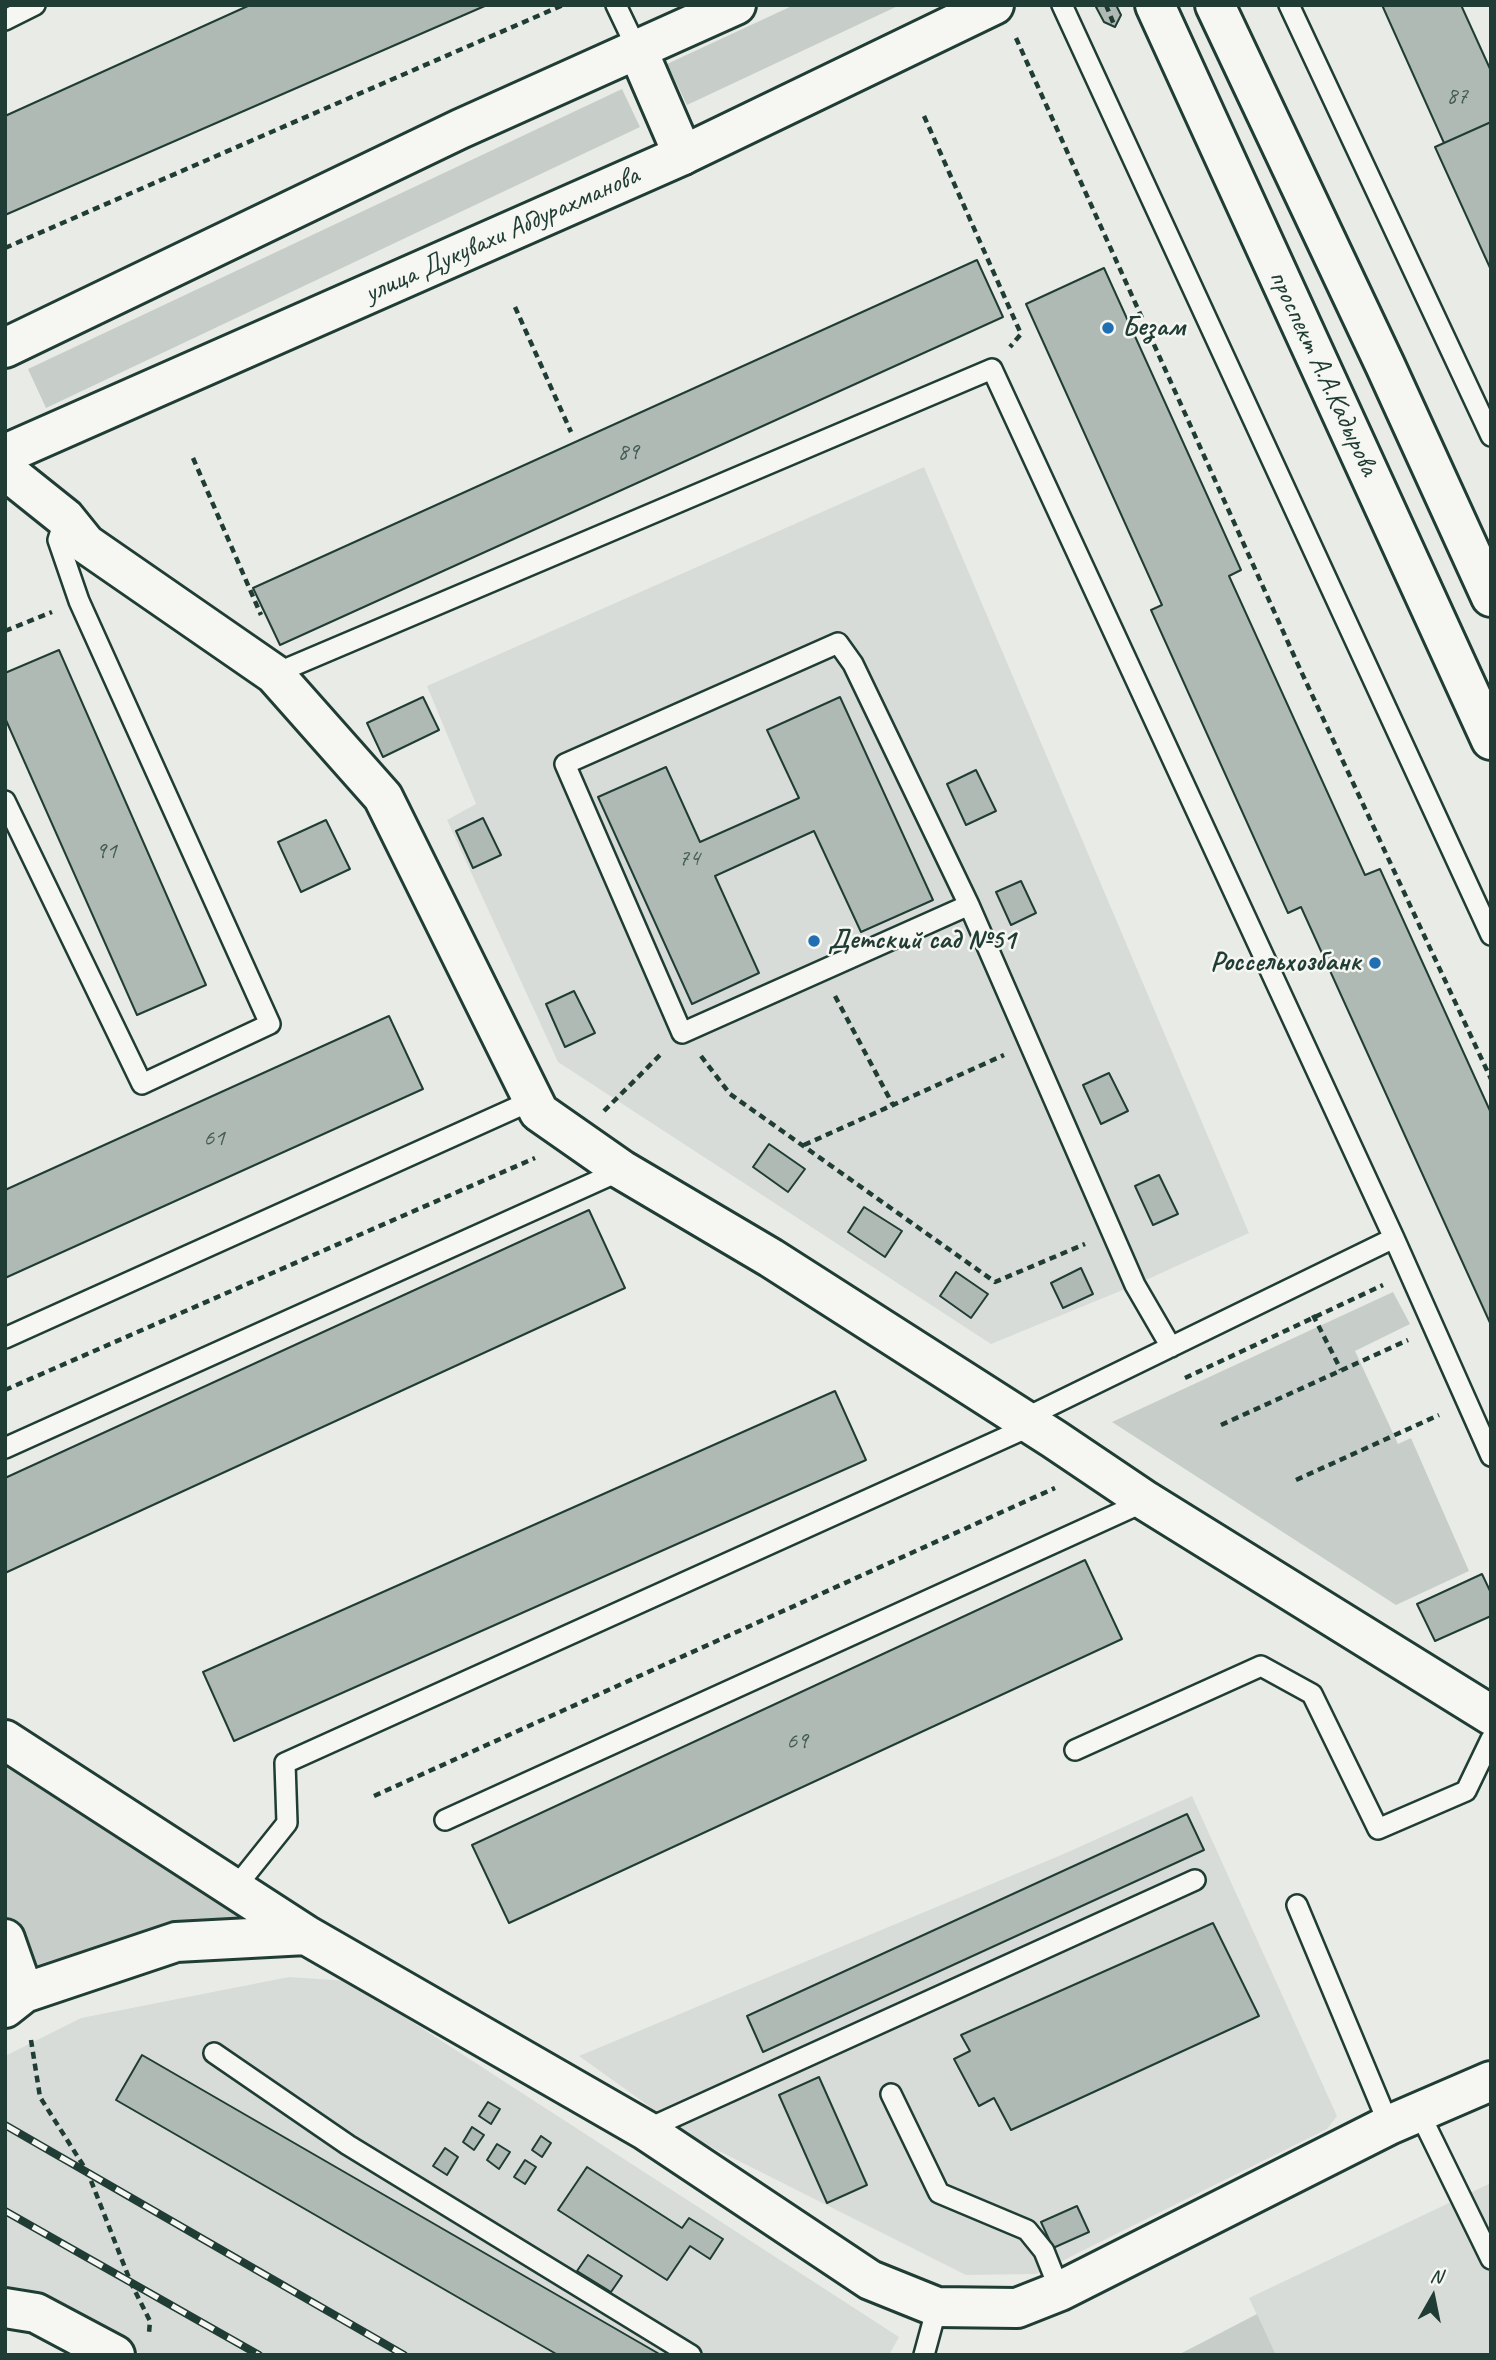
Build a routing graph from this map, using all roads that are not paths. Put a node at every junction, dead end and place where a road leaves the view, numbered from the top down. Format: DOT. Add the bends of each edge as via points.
graph roads {
  1 [pos="35,5"];
  2 [pos="616,5"];
  3 [pos="736,5"];
  4 [pos="1062,5"];
  5 [pos="1155,5"];
  6 [pos="1215,5"];
  7 [pos="1289,5"];
  8 [pos="1003,18"];
  9 [pos="5,20"];
  10 [pos="638,51"];
  11 [pos="683,155"];
  12 [pos="5,348"];
  13 [pos="1491,436"];
  14 [pos="5,454"];
  15 [pos="5,470"];
  16 [pos="65,518"];
  17 [pos="1491,597"];
  18 [pos="279,672"];
  19 [pos="1491,740"];
  20 [pos="5,801"];
  21 [pos="969,905"];
  22 [pos="1491,935"];
  23 [pos="533,1100"];
  24 [pos="622,1171"];
  25 [pos="1394,1238"];
  26 [pos="5,1338"];
  27 [pos="1171,1347"];
  28 [pos="1028,1422"];
  29 [pos="5,1448"];
  30 [pos="1491,1456"];
  31 [pos="1146,1501"];
  32 [pos="1491,1715"];
  33 [pos="5,1740"];
  34 [pos="1491,1740"];
  35 [pos="1075,1750"];
  36 [pos="444,1820"];
  37 [pos="1195,1880"];
  38 [pos="235,1888"];
  39 [pos="1297,1905"];
  40 [pos="306,1935"];
  41 [pos="5,1939"];
  42 [pos="15,2000"];
  43 [pos="214,2053"];
  44 [pos="1491,2081"];
  45 [pos="891,2094"];
  46 [pos="1404,2119"];
  47 [pos="645,2130"];
  48 [pos="1491,2259"];
  49 [pos="1060,2291"];
  50 [pos="937,2307"];
  51 [pos="5,2308"];
  52 [pos="115,2355"];
  53 [pos="691,2355"];
  54 [pos="924,2355"];
  1 -- 9 [label="lane"];
  2 -- 10 [label="lane"];
  3 -- 10 [label="street"];
  4 -- 22 [label="lane"];
  5 -- 19 [label="street, проспект А.А.Кадырова"];
  6 -- 17 [label="street, проспект А.А.Кадырова"];
  7 -- 13 [label="lane"];
  8 -- 11 [label="street, улица Дукувахи Абдурахманова"];
  10 -- 11 [label="street"];
  10 -- 12 [label="street" via="460,129"];
  11 -- 14 [label="street, улица Дукувахи Абдурахманова"];
  15 -- 16 [label="street"];
  16 -- 18 [label="street" via="86,544"];
  16 -- 20 [label="lane" via="58,540 79,601 271,1024 142,1084"];
  18 -- 23 [label="street" via="383,797"];
  18 -- 25 [label="lane" via="992,369"];
  21 -- 21 [label="lane" via="853,664 838,643 565,764 682,1033"];
  21 -- 27 [label="lane" via="1135,1284"];
  23 -- 24 [label="street" via="539,1112"];
  23 -- 26 [label="lane"];
  24 -- 28 [label="street" via="771,1258"];
  24 -- 29 [label="lane"];
  25 -- 27 [label="lane"];
  25 -- 30 [label="lane"];
  27 -- 28 [label="lane"];
  28 -- 31 [label="street"];
  28 -- 38 [label="lane" via="285,1763 287,1823"];
  31 -- 32 [label="street"];
  31 -- 36 [label="lane"];
  33 -- 38 [label="street"];
  34 -- 35 [label="lane" via="1466,1791 1378,1829 1312,1693 1261,1666"];
  37 -- 47 [label="lane"];
  38 -- 40 [label="street"];
  39 -- 46 [label="lane"];
  40 -- 42 [label="street" via="176,1942"];
  40 -- 47 [label="street"];
  41 -- 42 [label="street"];
  43 -- 53 [label="lane" via="348,2145"];
  44 -- 46 [label="street"];
  45 -- 49 [label="lane" via="939,2193 1027,2230 1044,2251"];
  46 -- 48 [label="lane"];
  46 -- 49 [label="street"];
  47 -- 50 [label="street" via="870,2280"];
  49 -- 50 [label="street" via="1017,2308"];
  50 -- 54 [label="lane"];
  51 -- 52 [label="street" via="36,2313"];
}
